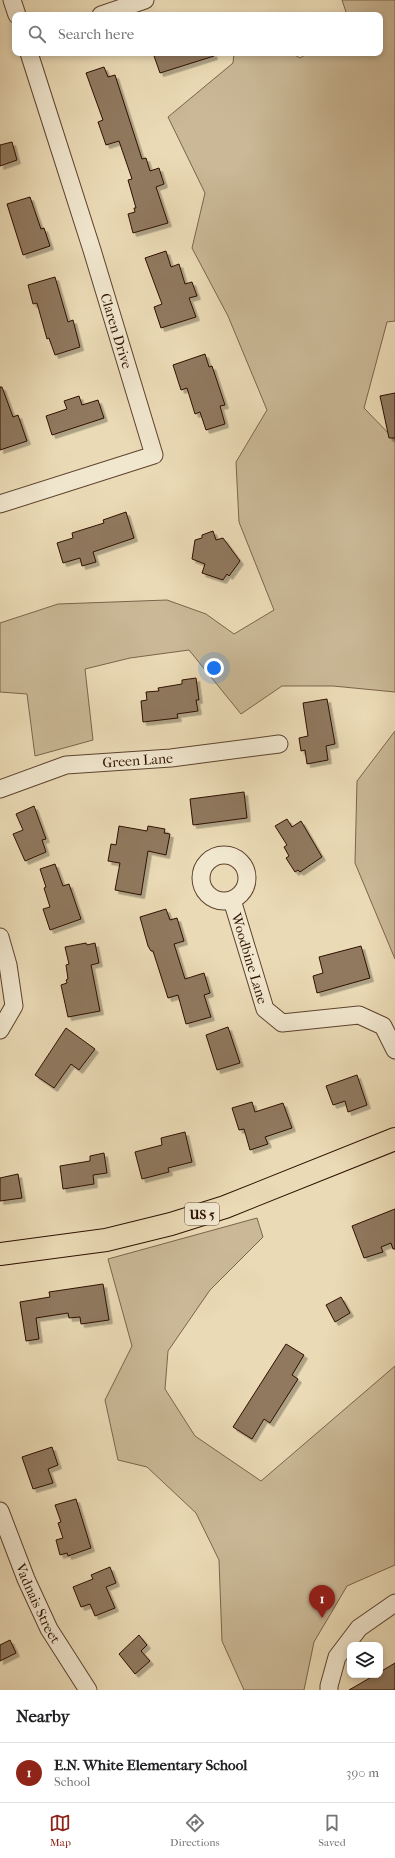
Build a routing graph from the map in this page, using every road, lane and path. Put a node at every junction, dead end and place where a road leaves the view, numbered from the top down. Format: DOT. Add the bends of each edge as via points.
graph roads {
  1 [pos="12,0"];
  2 [pos="145,0"];
  3 [pos="16,12"];
  4 [pos="110,12"];
  5 [pos="30,56"];
  6 [pos="0,504"];
  7 [pos="279,744"];
  8 [pos="0,789"];
  9 [pos="232,900"];
  10 [pos="0,937"];
  11 [pos="0,1030"];
  12 [pos="395,1050"];
  13 [pos="395,1139"];
  14 [pos="0,1254"];
  15 [pos="0,1511"];
  16 [pos="395,1603"];
  17 [pos="88,1690"];
  18 [pos="330,1690"];
  1 -- 3 [label="street"];
  2 -- 4 [label="street"];
  5 -- 6 [label="street, Claren Drive" via="154,455"];
  7 -- 8 [label="street, Green Lane" via="171,758 66,765"];
  9 -- 12 [label="street, Woodbine Lane" via="265,1009 282,1023 359,1015 383,1026"];
  10 -- 11 [label="street" via="8,965 14,1006"];
  13 -- 14 [label="main road, US 5" via="225,1207 171,1224 106,1240"];
  15 -- 17 [label="street, Vadnais Street" via="26,1579 49,1629"];
  16 -- 18 [label="street" via="359,1628 336,1656"];
}
